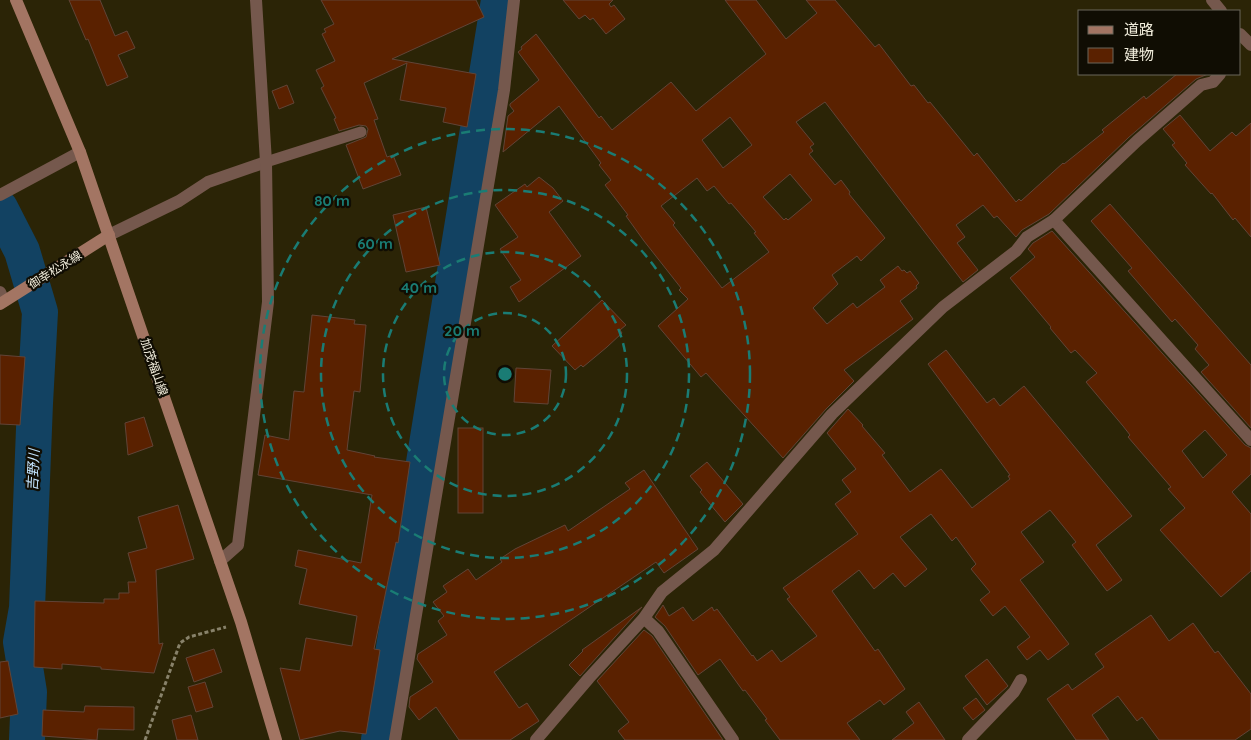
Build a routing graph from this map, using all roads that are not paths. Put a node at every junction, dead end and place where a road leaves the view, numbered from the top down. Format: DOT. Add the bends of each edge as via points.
graph roads {
  1 [pos="16,0"];
  2 [pos="256,0"];
  3 [pos="514,0"];
  4 [pos="1212,0"];
  5 [pos="1220,10"];
  6 [pos="1219,75"];
  7 [pos="361,132"];
  8 [pos="80,152"];
  9 [pos="266,162"];
  10 [pos="2,194"];
  11 [pos="1054,220"];
  12 [pos="109,235"];
  13 [pos="1,299"];
  14 [pos="1251,440"];
  15 [pos="220,561"];
  16 [pos="644,618"];
  17 [pos="1021,680"];
  18 [pos="276,740"];
  19 [pos="395,740"];
  20 [pos="536,740"];
  21 [pos="733,740"];
  22 [pos="968,740"];
  1 -- 8 [label="main road, 加茂福山線"];
  2 -- 9 [label="street"];
  3 -- 19 [label="street" via="504,90"];
  4 -- 5 [label="street"];
  6 -- 11 [label="street" via="1213,82 1201,85 1137,141"];
  7 -- 9 [label="lane"];
  8 -- 10 [label="street"];
  8 -- 12 [label="main road, 加茂福山線"];
  9 -- 12 [label="street" via="208,182 179,201"];
  9 -- 15 [label="street" via="268,302 238,545"];
  11 -- 14 [label="street"];
  11 -- 16 [label="street" via="1027,237 1016,251 943,307 832,414 714,550 662,592"];
  12 -- 13 [label="main road, 御幸松永線" via="22,290"];
  12 -- 15 [label="main road, 加茂福山線"];
  15 -- 18 [label="main road, 加茂福山線"];
  16 -- 20 [label="street"];
  16 -- 21 [label="street" via="658,631"];
  17 -- 22 [label="street" via="1014,692"];
}
